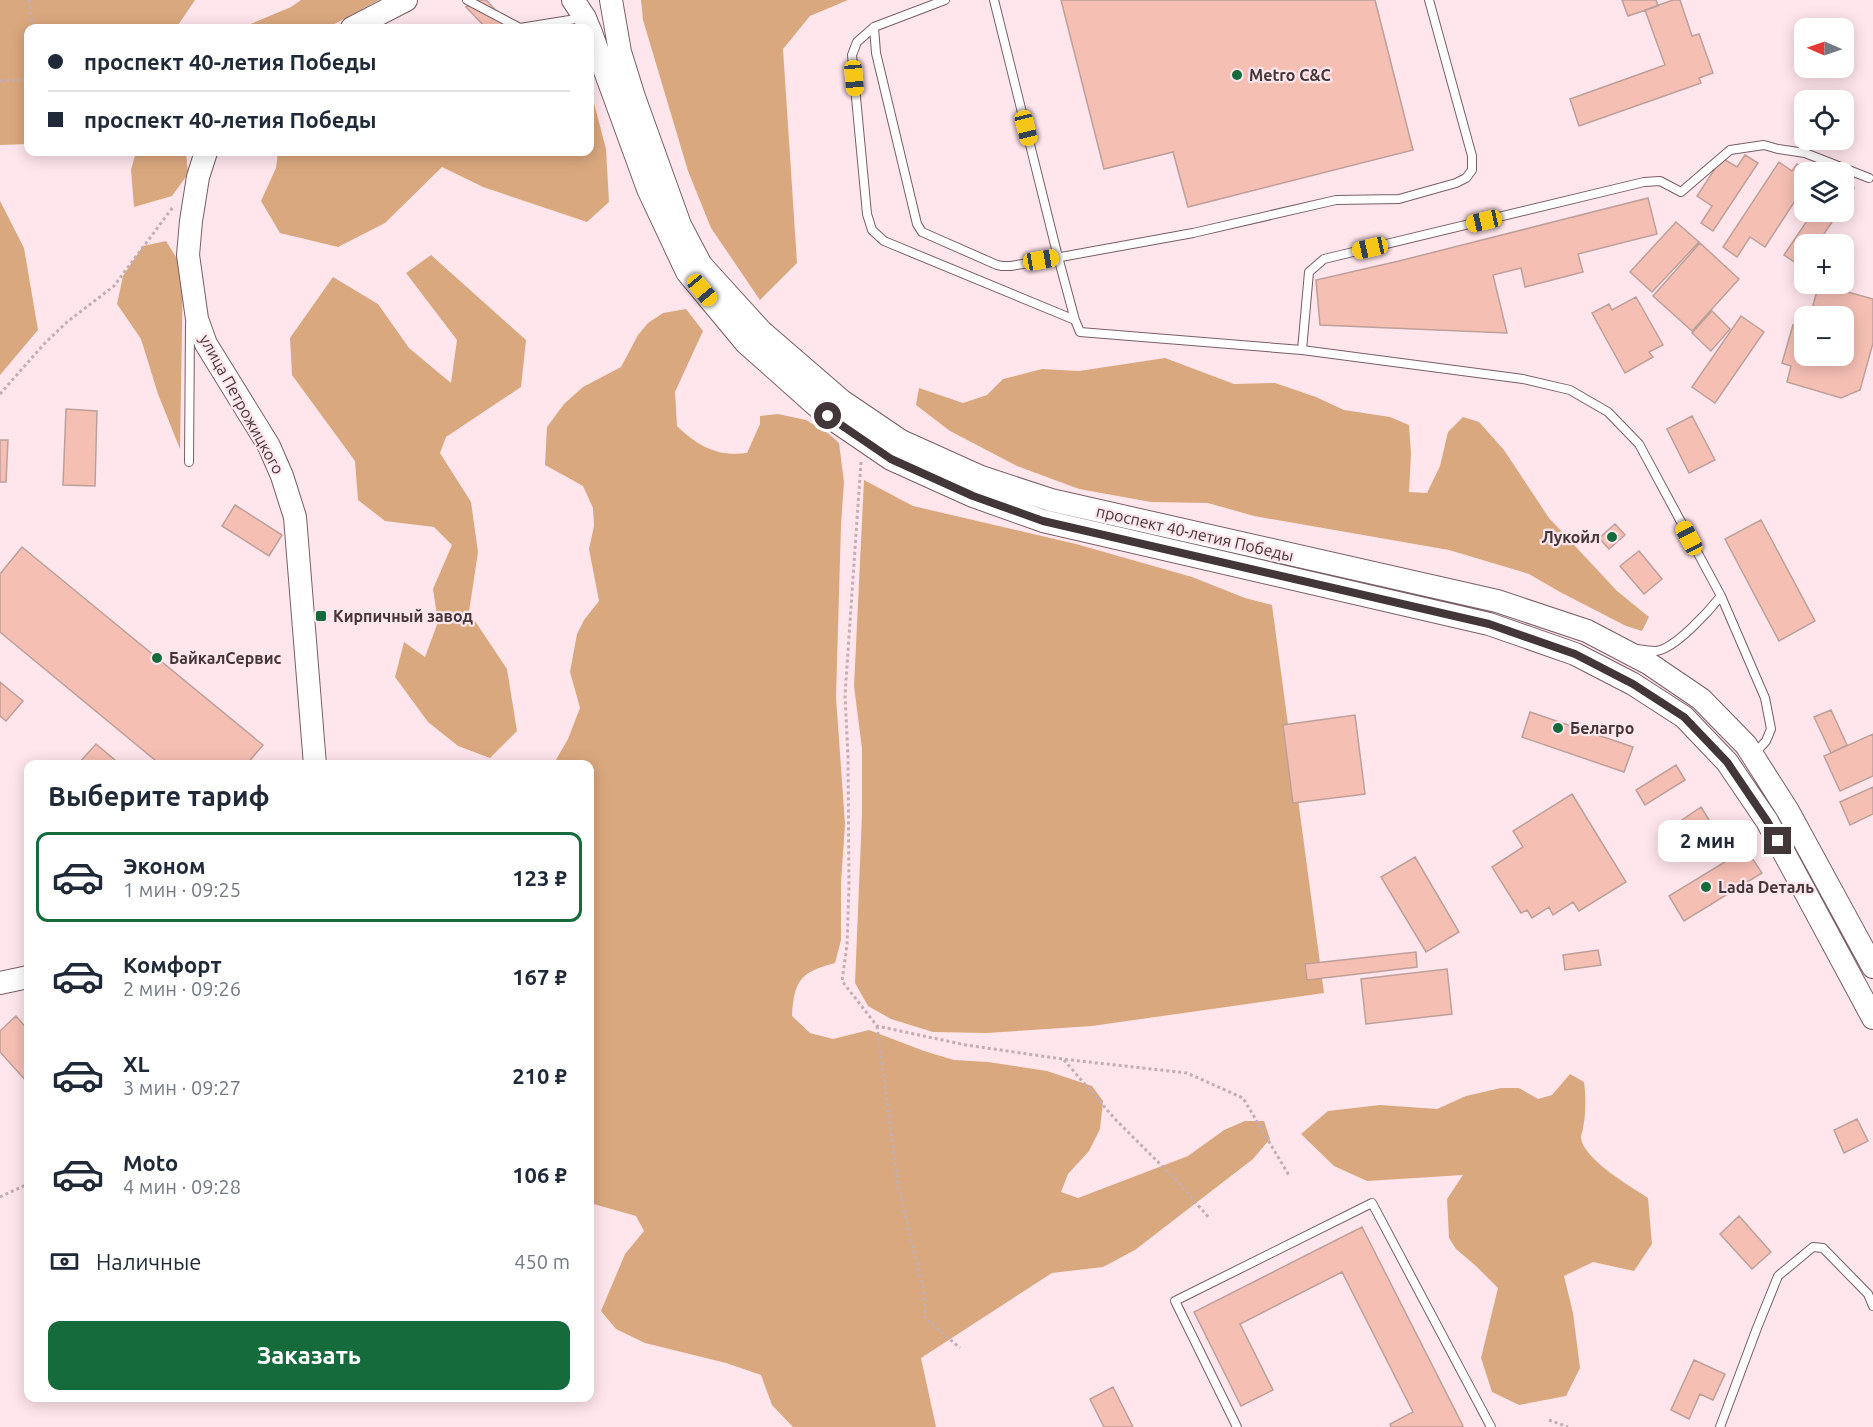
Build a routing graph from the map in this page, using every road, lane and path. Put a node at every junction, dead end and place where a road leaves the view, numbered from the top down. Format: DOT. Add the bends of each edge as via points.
graph roads {
  1 [pos="29,0"];
  2 [pos="406,0"];
  3 [pos="467,0"];
  4 [pos="611,0"];
  5 [pos="945,0"];
  6 [pos="994,0"];
  7 [pos="1429,0"];
  8 [pos="584,19"];
  9 [pos="32,24"];
  10 [pos="360,24"];
  11 [pos="512,24"];
  12 [pos="548,24"];
  13 [pos="874,27"];
  14 [pos="594,46"];
  15 [pos="24,80"];
  16 [pos="0,81"];
  17 [pos="205,156"];
  18 [pos="1869,178"];
  19 [pos="177,202"];
  20 [pos="1058,257"];
  21 [pos="192,290"];
  22 [pos="1075,320"];
  23 [pos="1302,350"];
  24 [pos="0,394"];
  25 [pos="862,439"];
  26 [pos="189,462"];
  27 [pos="1721,596"];
  28 [pos="1620,648"];
  29 [pos="1752,756"];
  30 [pos="315,760"];
  31 [pos="1734,771"];
  32 [pos="1873,967"];
  33 [pos="24,978"];
  34 [pos="0,984"];
  35 [pos="1873,1018"];
  36 [pos="877,1026"];
  37 [pos="1062,1059"];
  38 [pos="1290,1178"];
  39 [pos="24,1186"];
  40 [pos="0,1197"];
  41 [pos="1210,1220"];
  42 [pos="1873,1306"];
  43 [pos="960,1348"];
  44 [pos="1549,1420"];
  45 [pos="1237,1427"];
  46 [pos="1491,1427"];
  47 [pos="1568,1427"];
  48 [pos="1720,1427"];
  1 -- 9 [label="path"];
  2 -- 10 [label="main road"];
  3 -- 11 [label="lane"];
  4 -- 28 [label="main road, проспект 40-летия Победы" via="620,52 634,97 680,225 701,265 770,339 842,401 901,441 981,477 1051,500 1497,601 1587,631"];
  5 -- 13 [label="lane"];
  6 -- 20 [label="lane"];
  7 -- 20 [label="lane" via="1472,156 1472,170 1466,178 1399,199 1336,200 1193,233"];
  8 -- 12 [label="lane"];
  13 -- 20 [label="lane" via="876,53 922,232 1002,266"];
  13 -- 22 [label="lane" via="857,42 852,55 867,214 872,230 884,241"];
  14 -- 25 [label="main road, проспект 40-летия Победы" via="648,189 687,272 746,343 828,416"];
  15 -- 16 [label="path"];
  17 -- 21 [label="main road, улица Петрожицкого" via="191,220 188,255"];
  18 -- 23 [label="lane" via="1804,153 1764,145 1730,150 1681,192 1660,181 1644,182 1324,259 1309,272"];
  19 -- 24 [label="path" via="114,286 67,322"];
  20 -- 22 [label="lane"];
  21 -- 26 [label="lane"];
  21 -- 30 [label="main road, улица Петрожицкого" via="206,344 269,446 295,517"];
  22 -- 23 [label="lane" via="1080,332"];
  23 -- 27 [label="lane" via="1523,379 1570,390 1608,412 1639,444"];
  25 -- 31 [label="main road, проспект 40-летия Победы" via="891,459 973,496 1043,521 1489,624 1575,654 1633,684 1684,717"];
  25 -- 36 [label="path" via="845,695 849,886 842,981"];
  27 -- 28 [label="lane" via="1676,642 1658,651"];
  27 -- 29 [label="lane" via="1765,698 1771,729"];
  28 -- 29 [label="main road, проспект 40-летия Победы" via="1701,699"];
  29 -- 31 [label="main road"];
  29 -- 32 [label="main road, проспект 40-летия Победы" via="1788,811"];
  31 -- 35 [label="main road, проспект 40-летия Победы" via="1767,821"];
  33 -- 34 [label="main road"];
  36 -- 37 [label="path" via="966,1045"];
  36 -- 43 [label="path" via="898,1185 924,1291 925,1318"];
  37 -- 38 [label="path" via="1187,1073 1243,1098"];
  37 -- 41 [label="path"];
  39 -- 40 [label="path"];
  42 -- 48 [label="lane" via="1868,1294 1824,1248 1813,1247 1778,1276"];
  44 -- 47 [label="path"];
  45 -- 46 [label="lane" via="1175,1301 1372,1203"];
}
